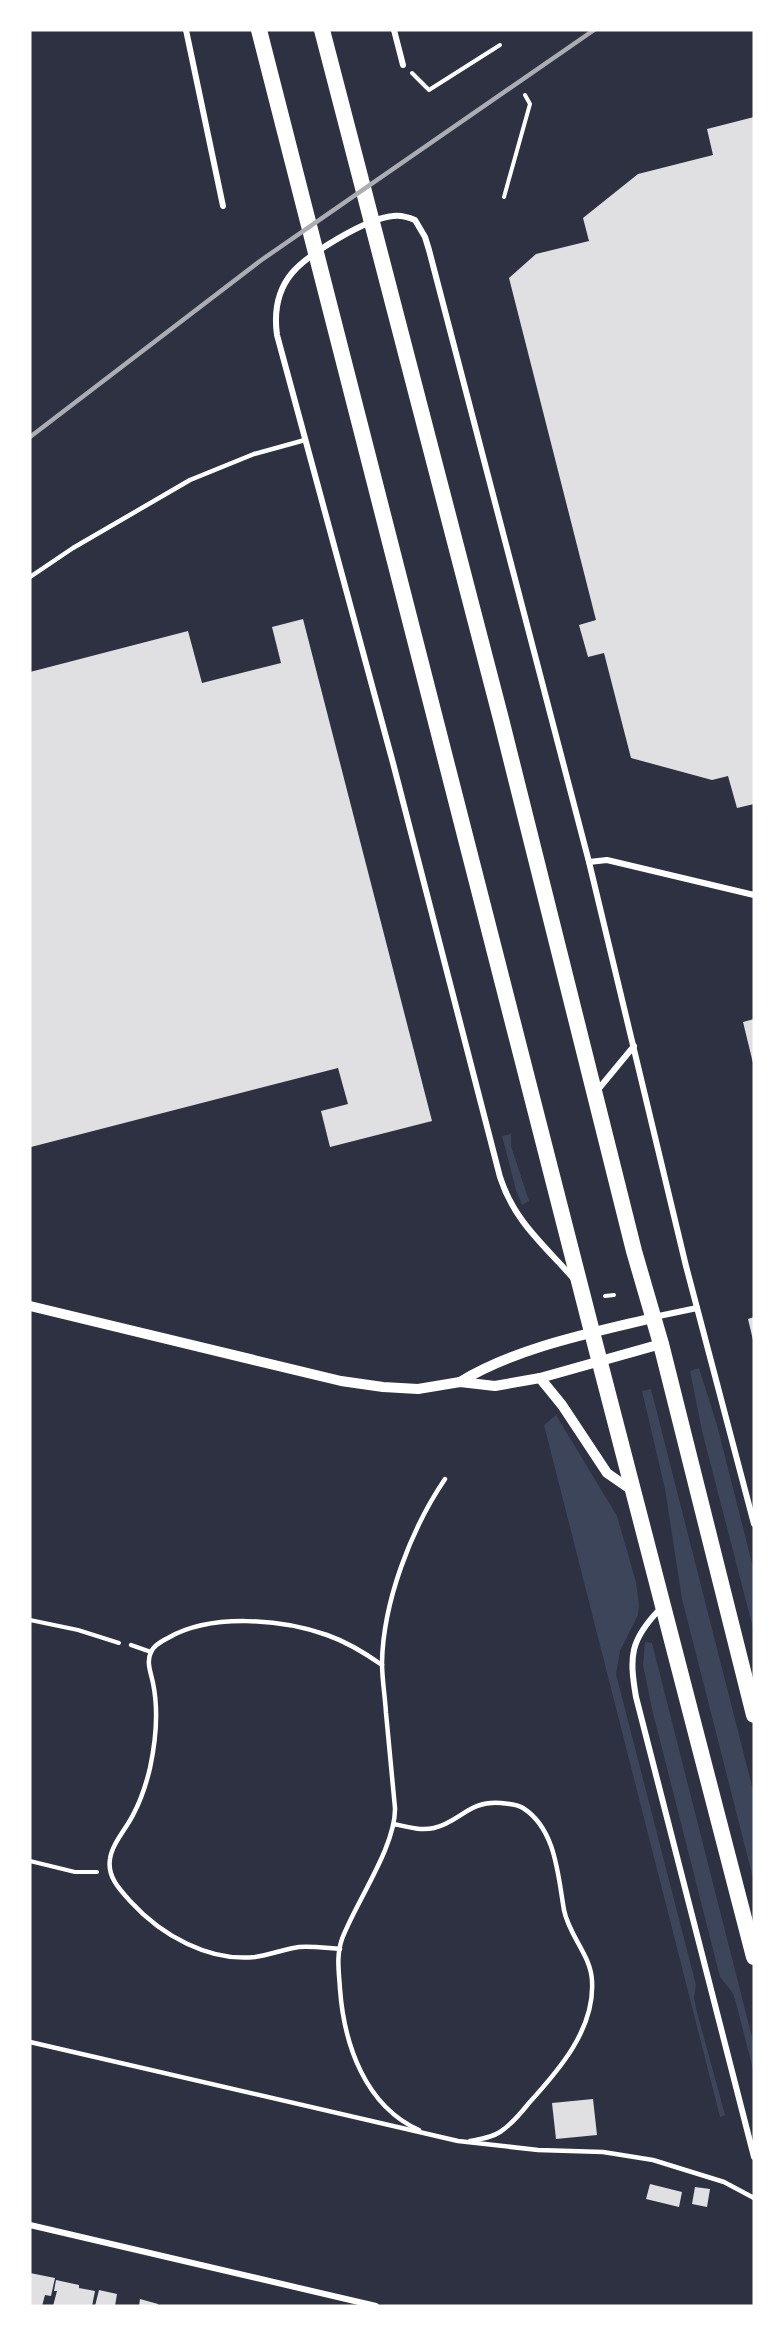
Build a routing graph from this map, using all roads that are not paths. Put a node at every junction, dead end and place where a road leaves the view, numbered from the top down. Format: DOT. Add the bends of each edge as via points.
graph roads {
  1 [pos="186,30"];
  2 [pos="259,30"];
  3 [pos="322,30"];
  4 [pos="394,30"];
  5 [pos="403,65"];
  6 [pos="223,207"];
  7 [pos="305,440"];
  8 [pos="30,577"];
  9 [pos="589,862"];
  10 [pos="754,895"];
  11 [pos="634,1046"];
  12 [pos="595,1092"];
  13 [pos="580,1286"];
  14 [pos="30,1306"];
  15 [pos="697,1308"];
  16 [pos="653,1318"];
  17 [pos="591,1332"];
  18 [pos="661,1344"];
  19 [pos="600,1361"];
  20 [pos="540,1378"];
  21 [pos="460,1382"];
  22 [pos="445,1479"];
  23 [pos="634,1491"];
  24 [pos="754,1524"];
  25 [pos="663,1606"];
  26 [pos="131,1645"];
  27 [pos="151,1652"];
  28 [pos="382,1665"];
  29 [pos="754,1715"];
  30 [pos="394,1824"];
  31 [pos="340,1948"];
  32 [pos="754,1957"];
  33 [pos="30,2042"];
  34 [pos="435,2137"];
  35 [pos="458,2141"];
  36 [pos="754,2157"];
  37 [pos="754,2198"];
  38 [pos="30,2225"];
  39 [pos="375,2306"];
  1 -- 6 [label="street"];
  2 -- 13 [label="highway"];
  3 -- 12 [label="highway"];
  4 -- 5 [label="street"];
  7 -- 8 [label="lane" via="254,453 190,480"];
  7 -- 9 [label="street" via="277,335 275,317 283,288 301,264 363,225 394,215 415,220 429,250"];
  7 -- 13 [label="street" via="503,1187 514,1211"];
  9 -- 10 [label="street" via="607,860"];
  9 -- 11 [label="street"];
  11 -- 12 [label="street"];
  11 -- 15 [label="street"];
  12 -- 16 [label="highway"];
  13 -- 17 [label="highway"];
  14 -- 21 [label="street" via="341,1381 418,1389"];
  15 -- 16 [label="street"];
  15 -- 24 [label="street"];
  16 -- 17 [label="street"];
  16 -- 18 [label="highway"];
  17 -- 19 [label="highway"];
  17 -- 21 [label="street" via="484,1367"];
  18 -- 19 [label="street"];
  18 -- 29 [label="highway"];
  19 -- 20 [label="street"];
  19 -- 23 [label="highway"];
  20 -- 21 [label="street" via="495,1386"];
  20 -- 23 [label="street" via="607,1473"];
  22 -- 28 [label="lane" via="406,1555 389,1613"];
  23 -- 25 [label="highway"];
  25 -- 32 [label="highway"];
  25 -- 36 [label="street" via="645,1625 633,1650 631,1667"];
  26 -- 27 [label="lane"];
  27 -- 28 [label="lane" via="163,1640 191,1627 276,1623 335,1638"];
  27 -- 31 [label="lane" via="149,1664 157,1719 153,1754 138,1805 111,1856 110,1871 118,1888 142,1912 190,1945 210,1953 247,1958 301,1947"];
  28 -- 30 [label="lane"];
  30 -- 31 [label="lane"];
  30 -- 35 [label="lane" via="433,1828 474,1807 491,1803 517,1806 531,1814 550,1845 566,1919 591,1968 588,2013 562,2065 501,2132"];
  31 -- 34 [label="lane" via="343,2014 358,2066 392,2112"];
  33 -- 34 [label="lane"];
  34 -- 35 [label="lane"];
  35 -- 37 [label="lane" via="603,2152 653,2160 724,2182"];
  38 -- 39 [label="street"];
}
